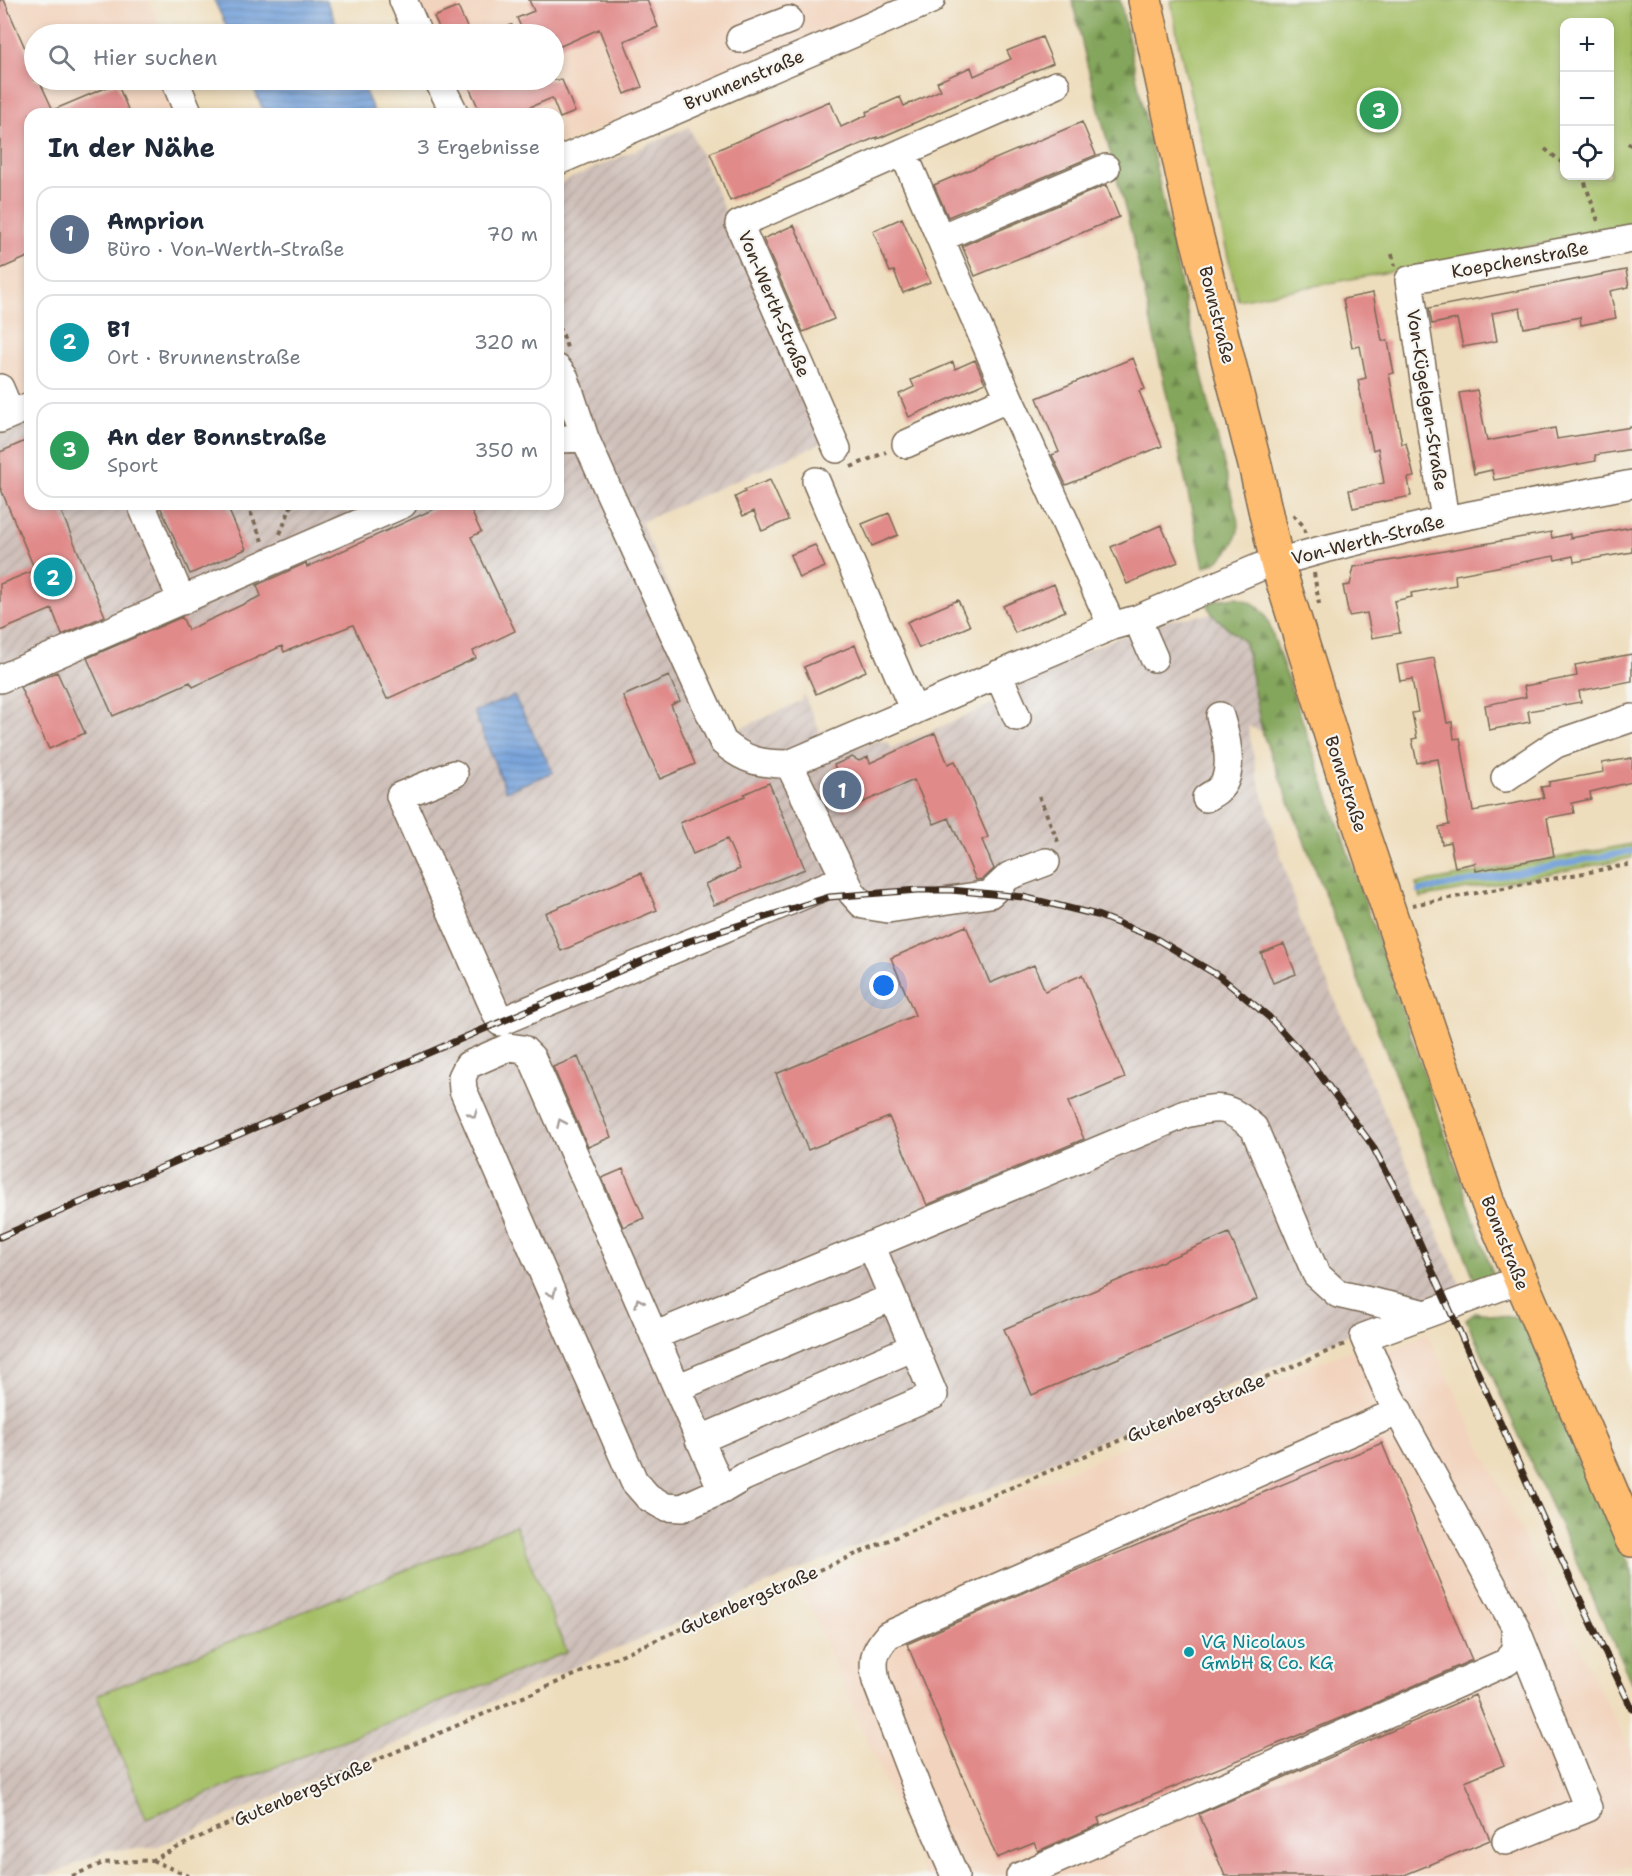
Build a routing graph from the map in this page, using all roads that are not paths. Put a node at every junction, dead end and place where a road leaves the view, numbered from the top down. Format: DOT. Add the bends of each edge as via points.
graph roads {
  1 [pos="403,0"];
  2 [pos="931,0"];
  3 [pos="1146,0"];
  4 [pos="789,20"];
  5 [pos="414,24"];
  6 [pos="740,39"];
  7 [pos="1056,86"];
  8 [pos="179,90"];
  9 [pos="443,90"];
  10 [pos="186,108"];
  11 [pos="451,108"];
  12 [pos="903,152"];
  13 [pos="564,157"];
  14 [pos="1106,168"];
  15 [pos="940,238"];
  16 [pos="1619,242"];
  17 [pos="1409,280"];
  18 [pos="564,376"];
  19 [pos="0,388"];
  20 [pos="1010,398"];
  21 [pos="14,413"];
  22 [pos="585,438"];
  23 [pos="564,439"];
  24 [pos="906,444"];
  25 [pos="837,449"];
  26 [pos="816,481"];
  27 [pos="1632,484"];
  28 [pos="144,510"];
  29 [pos="388,510"];
  30 [pos="1445,520"];
  31 [pos="1277,563"];
  32 [pos="182,601"];
  33 [pos="1124,622"];
  34 [pos="1154,658"];
  35 [pos="998,674"];
  36 [pos="0,679"];
  37 [pos="914,711"];
  38 [pos="1220,716"];
  39 [pos="1017,717"];
  40 [pos="1632,718"];
  41 [pos="789,764"];
  42 [pos="454,774"];
  43 [pos="1504,778"];
  44 [pos="1206,798"];
  45 [pos="1046,862"];
  46 [pos="845,878"];
  47 [pos="872,1245"];
  48 [pos="1519,1280"];
  49 [pos="893,1297"];
  50 [pos="1426,1314"];
  51 [pos="654,1336"];
  52 [pos="914,1347"];
  53 [pos="677,1388"];
  54 [pos="1399,1411"];
  55 [pos="699,1440"];
  56 [pos="722,1490"];
  57 [pos="1632,1540"];
  58 [pos="1515,1626"];
  59 [pos="1506,1841"];
  60 [pos="955,1876"];
  61 [pos="1020,1876"];
  1 -- 5 [label="street"];
  2 -- 13 [label="street, Brunnenstraße"];
  3 -- 31 [label="main road, Bonnstraße" via="1191,214"];
  4 -- 6 [label="street"];
  7 -- 12 [label="street, Von-Werth-Straße"];
  8 -- 10 [label="street"];
  9 -- 11 [label="street"];
  12 -- 15 [label="street"];
  12 -- 25 [label="street, Von-Werth-Straße" via="739,224"];
  14 -- 15 [label="street"];
  15 -- 20 [label="street"];
  16 -- 17 [label="street, Koepchenstraße"];
  17 -- 30 [label="street, Von-Kügelgen-Straße"];
  18 -- 22 [label="street"];
  19 -- 21 [label="street"];
  20 -- 24 [label="street"];
  20 -- 33 [label="street"];
  22 -- 23 [label="street"];
  22 -- 41 [label="street" via="723,742 735,752 764,764"];
  26 -- 37 [label="street"];
  27 -- 30 [label="street, Von-Werth-Straße"];
  28 -- 32 [label="street"];
  29 -- 32 [label="street"];
  30 -- 31 [label="street, Von-Werth-Straße"];
  31 -- 33 [label="street, Von-Werth-Straße"];
  31 -- 48 [label="main road, Bonnstraße" via="1367,847 1488,1203"];
  32 -- 36 [label="street"];
  33 -- 34 [label="street"];
  33 -- 35 [label="street, Von-Werth-Straße"];
  35 -- 37 [label="street, Von-Werth-Straße"];
  35 -- 39 [label="street"];
  37 -- 41 [label="street, Von-Werth-Straße"];
  38 -- 44 [label="street" via="1226,736 1226,778 1220,789"];
  40 -- 43 [label="street" via="1556,744"];
  41 -- 46 [label="street"];
  42 -- 46 [label="street" via="400,796 500,1022"];
  45 -- 46 [label="street" via="1009,876 990,894 888,909 863,905"];
  47 -- 49 [label="street"];
  47 -- 50 [label="street" via="1185,1114 1216,1107 1237,1114 1254,1128 1316,1274 1326,1286 1338,1294"];
  47 -- 51 [label="street"];
  48 -- 50 [label="street"];
  48 -- 57 [label="main road, Bonnstraße"];
  49 -- 52 [label="street"];
  49 -- 53 [label="street"];
  50 -- 54 [label="street" via="1364,1336"];
  51 -- 53 [label="street"];
  51 -- 56 [label="street, one-way" via="532,1058 523,1049 509,1047 468,1065 462,1077 463,1090 634,1481 664,1507 682,1508"];
  52 -- 55 [label="street"];
  52 -- 56 [label="street" via="934,1395"];
  53 -- 55 [label="street"];
  54 -- 58 [label="street"];
  54 -- 60 [label="street" via="888,1635 879,1645 873,1662 876,1681"];
  55 -- 56 [label="street"];
  58 -- 59 [label="street" via="1588,1808"];
  58 -- 61 [label="street" via="1516,1647 1507,1662"];
}
